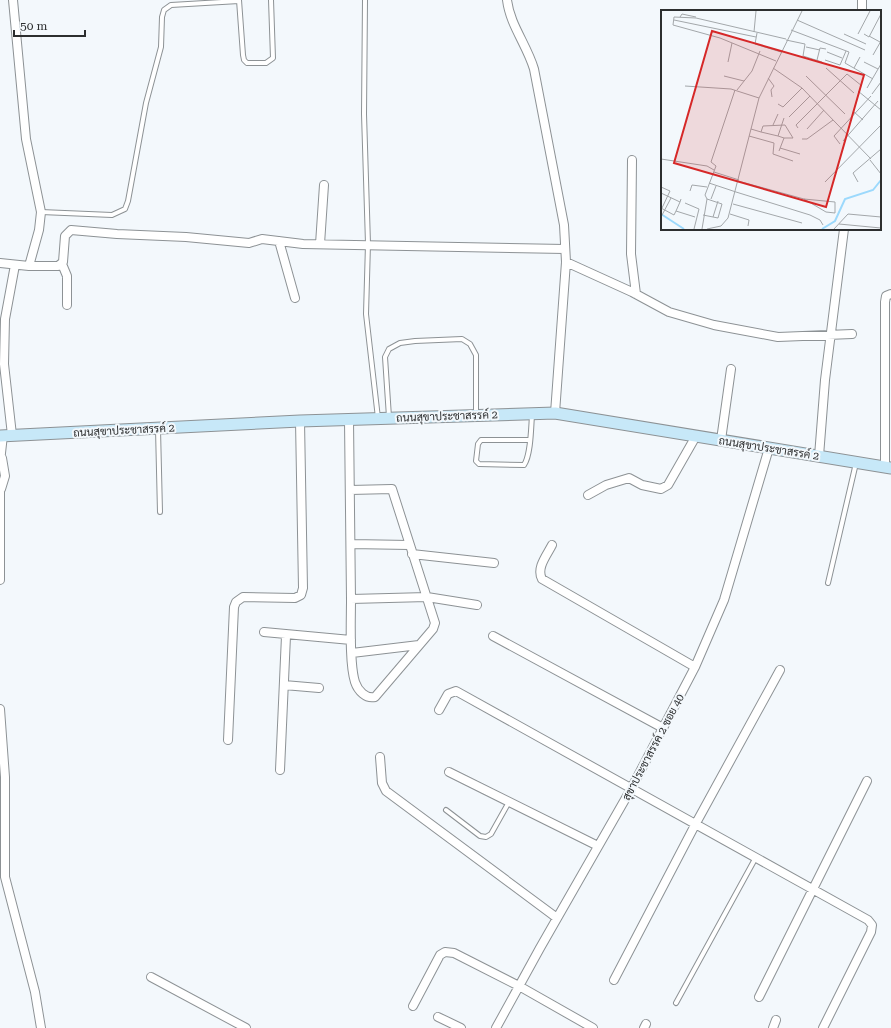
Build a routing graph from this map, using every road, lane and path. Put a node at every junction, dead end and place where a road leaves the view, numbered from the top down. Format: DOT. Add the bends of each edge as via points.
graph roads {
  1 [pos="13,0"];
  2 [pos="239,0"];
  3 [pos="271,0"];
  4 [pos="365,0"];
  5 [pos="507,0"];
  6 [pos="632,160"];
  7 [pos="324,184"];
  8 [pos="41,212"];
  9 [pos="844,230"];
  10 [pos="279,241"];
  11 [pos="320,244"];
  12 [pos="368,244"];
  13 [pos="565,249"];
  14 [pos="566,262"];
  15 [pos="0,263"];
  16 [pos="62,264"];
  17 [pos="15,265"];
  18 [pos="29,266"];
  19 [pos="636,294"];
  20 [pos="891,294"];
  21 [pos="295,298"];
  22 [pos="67,305"];
  23 [pos="852,334"];
  24 [pos="831,335"];
  25 [pos="731,369"];
  26 [pos="888,372"];
  27 [pos="555,413"];
  28 [pos="532,414"];
  29 [pos="476,415"];
  30 [pos="384,418"];
  31 [pos="349,420"];
  32 [pos="300,421"];
  33 [pos="158,428"];
  34 [pos="5,435"];
  35 [pos="696,436"];
  36 [pos="529,440"];
  37 [pos="722,440"];
  38 [pos="769,448"];
  39 [pos="820,456"];
  40 [pos="1,460"];
  41 [pos="856,462"];
  42 [pos="888,467"];
  43 [pos="1,487"];
  44 [pos="350,490"];
  45 [pos="588,496"];
  46 [pos="160,512"];
  47 [pos="350,544"];
  48 [pos="409,545"];
  49 [pos="552,545"];
  50 [pos="412,554"];
  51 [pos="494,563"];
  52 [pos="0,580"];
  53 [pos="828,584"];
  54 [pos="427,597"];
  55 [pos="351,599"];
  56 [pos="477,605"];
  57 [pos="264,632"];
  58 [pos="286,636"];
  59 [pos="493,636"];
  60 [pos="351,640"];
  61 [pos="419,645"];
  62 [pos="352,653"];
  63 [pos="695,667"];
  64 [pos="780,670"];
  65 [pos="284,685"];
  66 [pos="319,688"];
  67 [pos="0,709"];
  68 [pos="439,710"];
  69 [pos="663,728"];
  70 [pos="228,740"];
  71 [pos="380,758"];
  72 [pos="280,770"];
  73 [pos="449,772"];
  74 [pos="866,781"];
  75 [pos="631,789"];
  76 [pos="509,801"];
  77 [pos="446,810"];
  78 [pos="695,825"];
  79 [pos="598,846"];
  80 [pos="755,859"];
  81 [pos="5,877"];
  82 [pos="0,890"];
  83 [pos="813,891"];
  84 [pos="557,918"];
  85 [pos="151,977"];
  86 [pos="614,980"];
  87 [pos="519,986"];
  88 [pos="759,997"];
  89 [pos="676,1003"];
  90 [pos="413,1006"];
  91 [pos="438,1017"];
  92 [pos="40,1028"];
  93 [pos="246,1028"];
  94 [pos="461,1028"];
  95 [pos="496,1028"];
  96 [pos="593,1028"];
  97 [pos="822,1028"];
  1 -- 8 [label="street" via="26,139"];
  2 -- 3 [label="lane" via="244,60 247,63 266,63 272,58"];
  2 -- 8 [label="lane" via="171,5 164,10 161,47 146,103 125,209 112,215"];
  4 -- 12 [label="lane" via="364,114"];
  5 -- 13 [label="street" via="508,12 534,69 564,225"];
  6 -- 19 [label="street" via="631,254"];
  7 -- 11 [label="street"];
  8 -- 18 [label="street"];
  9 -- 24 [label="street"];
  10 -- 11 [label="street"];
  10 -- 16 [label="street" via="262,239 249,243 71,230 65,236"];
  10 -- 21 [label="street"];
  11 -- 12 [label="street"];
  12 -- 13 [label="street"];
  12 -- 30 [label="lane" via="366,314"];
  13 -- 14 [label="street"];
  14 -- 19 [label="street"];
  14 -- 27 [label="street"];
  15 -- 17 [label="street"];
  16 -- 18 [label="street" via="54,267"];
  16 -- 22 [label="street" via="67,276"];
  17 -- 18 [label="street"];
  17 -- 34 [label="street" via="5,319"];
  19 -- 24 [label="street" via="669,312 714,325 778,337"];
  20 -- 26 [label="street" via="886,296 885,302"];
  23 -- 24 [label="street"];
  24 -- 39 [label="street"];
  25 -- 37 [label="street"];
  26 -- 42 [label="street"];
  27 -- 28 [label="street, ถนนสุขาประชาสรรค์ 2"];
  27 -- 35 [label="street, ถนนสุขาประชาสรรค์ 2"];
  28 -- 29 [label="street, ถนนสุขาประชาสรรค์ 2"];
  28 -- 36 [label="lane"];
  29 -- 30 [label="street, ถนนสุขาประชาสรรค์ 2"];
  29 -- 30 [label="lane" via="476,355 470,344 462,339 400,343 389,349 385,357"];
  30 -- 31 [label="street, ถนนสุขาประชาสรรค์ 2"];
  31 -- 32 [label="street, ถนนสุขาประชาสรรค์ 2"];
  31 -- 44 [label="street"];
  32 -- 33 [label="street, ถนนสุขาประชาสรรค์ 2"];
  32 -- 70 [label="street" via="303,588 301,595 295,598 244,597 236,602 231,652"];
  33 -- 34 [label="street, ถนนสุขาประชาสรรค์ 2"];
  33 -- 46 [label="lane"];
  34 -- 40 [label="street"];
  35 -- 37 [label="street, ถนนสุขาประชาสรรค์ 2"];
  35 -- 45 [label="street" via="668,485 661,489 642,485 629,478 606,485"];
  36 -- 36 [label="lane" via="481,440 476,461 479,464 521,467 526,462"];
  37 -- 38 [label="street, ถนนสุขาประชาสรรค์ 2"];
  38 -- 39 [label="street, ถนนสุขาประชาสรรค์ 2"];
  38 -- 63 [label="street, สุขาประชาสรรค์ 2 ซอย 40" via="724,600"];
  39 -- 41 [label="street, ถนนสุขาประชาสรรค์ 2"];
  40 -- 43 [label="street" via="5,476"];
  41 -- 42 [label="street, ถนนสุขาประชาสรรค์ 2"];
  41 -- 53 [label="lane"];
  43 -- 52 [label="street"];
  44 -- 47 [label="street"];
  44 -- 48 [label="street" via="392,489"];
  47 -- 48 [label="street"];
  47 -- 55 [label="street"];
  48 -- 50 [label="street"];
  49 -- 63 [label="street" via="540,569 542,579"];
  50 -- 51 [label="street"];
  50 -- 54 [label="street"];
  54 -- 55 [label="street"];
  54 -- 56 [label="street"];
  54 -- 61 [label="street" via="435,623"];
  55 -- 60 [label="street"];
  57 -- 58 [label="street"];
  58 -- 60 [label="street"];
  58 -- 65 [label="street"];
  59 -- 69 [label="street"];
  60 -- 62 [label="street"];
  61 -- 62 [label="street"];
  61 -- 62 [label="street" via="375,697 370,698 364,695 355,683"];
  63 -- 69 [label="street, สุขาประชาสรรค์ 2 ซอย 40"];
  64 -- 78 [label="street"];
  65 -- 66 [label="street"];
  65 -- 72 [label="street"];
  67 -- 81 [label="street" via="5,777"];
  68 -- 75 [label="street" via="448,694 456,692"];
  69 -- 75 [label="street, สุขาประชาสรรค์ 2 ซอย 40"];
  71 -- 84 [label="street" via="382,784 386,791"];
  73 -- 76 [label="street"];
  74 -- 83 [label="street"];
  75 -- 78 [label="street"];
  75 -- 79 [label="street, สุขาประชาสรรค์ 2 ซอย 40"];
  76 -- 77 [label="lane" via="491,834 486,837 480,836"];
  76 -- 79 [label="street"];
  78 -- 80 [label="street"];
  78 -- 86 [label="street"];
  79 -- 84 [label="street, สุขาประชาสรรค์ 2 ซอย 40"];
  80 -- 83 [label="street"];
  80 -- 89 [label="lane"];
  81 -- 82 [label="street"];
  81 -- 92 [label="street" via="35,992"];
  83 -- 88 [label="street"];
  83 -- 97 [label="street" via="868,920 872,925 871,932"];
  84 -- 87 [label="street, สุขาประชาสรรค์ 2 ซอย 40"];
  85 -- 93 [label="street"];
  87 -- 90 [label="street" via="445,952 440,955"];
  87 -- 95 [label="street, สุขาประชาสรรค์ 2 ซอย 40"];
  87 -- 96 [label="street"];
  91 -- 94 [label="street"];
}
